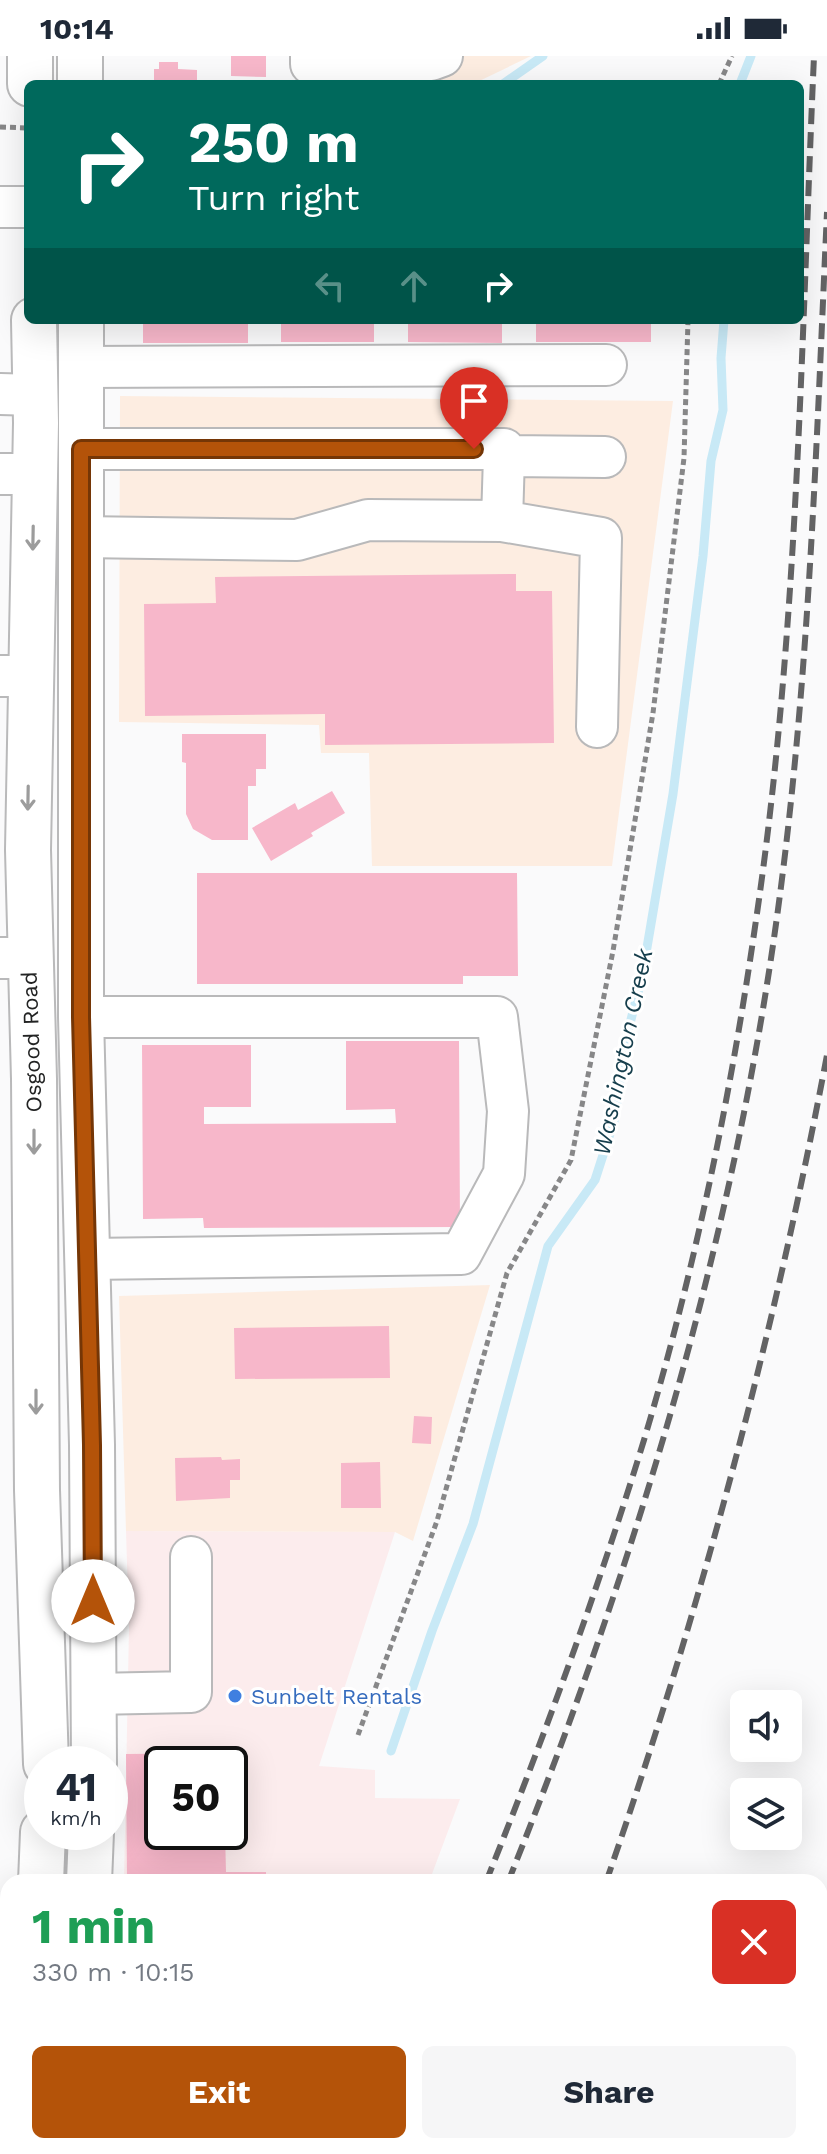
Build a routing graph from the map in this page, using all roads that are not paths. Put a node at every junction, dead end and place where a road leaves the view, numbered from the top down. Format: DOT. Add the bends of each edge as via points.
graph roads {
  1 [pos="30,56"];
  2 [pos="80,56"];
  3 [pos="311,56"];
  4 [pos="442,56"];
  5 [pos="30,80"];
  6 [pos="80,80"];
  7 [pos="0,207"];
  8 [pos="24,207"];
  9 [pos="33,324"];
  10 [pos="81,324"];
  11 [pos="606,365"];
  12 [pos="81,367"];
  13 [pos="18,394"];
  14 [pos="81,430"];
  15 [pos="504,456"];
  16 [pos="605,457"];
  17 [pos="17,474"];
  18 [pos="502,521"];
  19 [pos="81,537"];
  20 [pos="15,676"];
  21 [pos="597,727"];
  22 [pos="14,958"];
  23 [pos="81,1017"];
  24 [pos="88,1259"];
  25 [pos="191,1557"];
  26 [pos="93,1694"];
  27 [pos="45,1746"];
  28 [pos="94,1746"];
  29 [pos="42,1850"];
  30 [pos="90,1850"];
  31 [pos="41,1874"];
  32 [pos="89,1874"];
  1 -- 5 [label="main road"];
  2 -- 6 [label="main road"];
  3 -- 4 [label="lane" via="311,64"];
  7 -- 8 [label="lane"];
  9 -- 13 [label="main road, Osgood Road"];
  10 -- 12 [label="main road"];
  11 -- 12 [label="lane"];
  12 -- 14 [label="main road"];
  13 -- 14 [label="main road"];
  13 -- 17 [label="main road, Osgood Road"];
  14 -- 15 [label="lane" via="504,449"];
  14 -- 19 [label="main road"];
  15 -- 16 [label="lane"];
  15 -- 18 [label="lane"];
  17 -- 20 [label="main road, Osgood Road, one-way"];
  18 -- 19 [label="lane" via="368,520 297,540"];
  18 -- 21 [label="lane" via="601,538"];
  19 -- 23 [label="main road"];
  20 -- 22 [label="main road, Osgood Road, one-way"];
  22 -- 27 [label="main road, Osgood Road, one-way" via="34,1079 37,1490"];
  23 -- 24 [label="main road"];
  23 -- 24 [label="lane" via="497,1017 508,1111 504,1174 461,1254"];
  24 -- 26 [label="main road"];
  25 -- 26 [label="lane" via="191,1692"];
  26 -- 28 [label="main road"];
  29 -- 31 [label="main road"];
  30 -- 32 [label="main road"];
}
